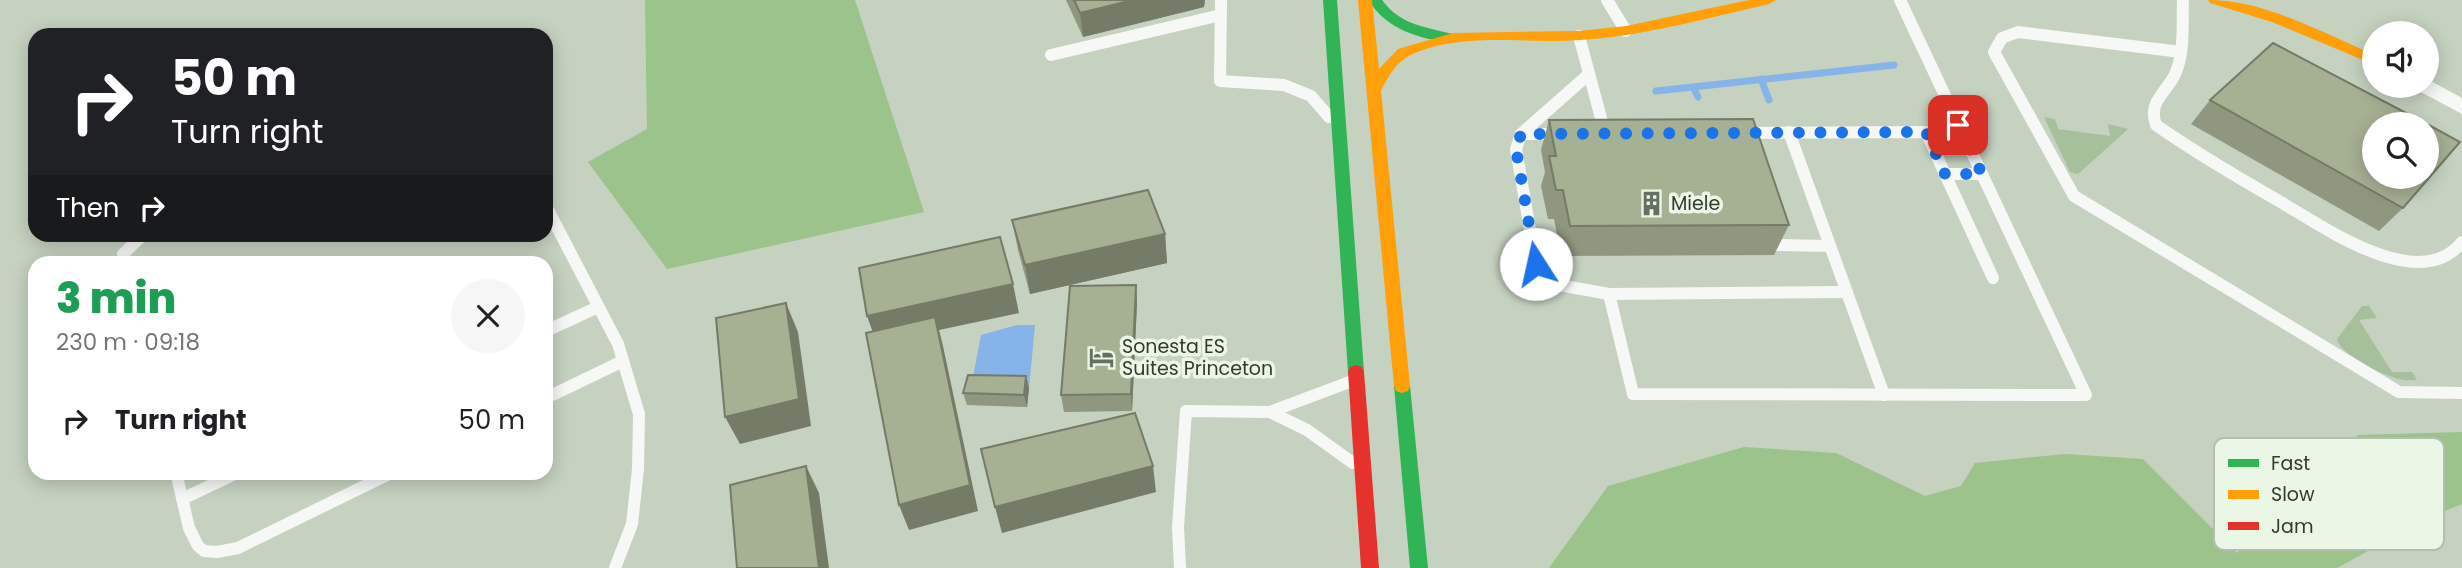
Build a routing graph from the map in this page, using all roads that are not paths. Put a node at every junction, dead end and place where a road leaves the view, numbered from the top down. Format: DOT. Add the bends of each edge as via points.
graph roads {
  1 [pos="1221,0"];
  2 [pos="1330,0"];
  3 [pos="1364,0"];
  4 [pos="1375,0"];
  5 [pos="1607,0"];
  6 [pos="1768,0"];
  7 [pos="1900,0"];
  8 [pos="2183,0"];
  9 [pos="2215,0"];
  10 [pos="1734,4"];
  11 [pos="1221,15"];
  12 [pos="1626,31"];
  13 [pos="1579,36"];
  14 [pos="1453,38"];
  15 [pos="2181,52"];
  16 [pos="2362,54"];
  17 [pos="1051,55"];
  18 [pos="1589,74"];
  19 [pos="1373,93"];
  20 [pos="2439,94"];
  21 [pos="2462,107"];
  22 [pos="1339,128"];
  23 [pos="1789,132"];
  24 [pos="1618,133"];
  25 [pos="1723,133"];
  26 [pos="1521,134"];
  27 [pos="1571,134"];
  28 [pos="1945,174"];
  29 [pos="1982,174"];
  30 [pos="553,220"];
  31 [pos="136,242"];
  32 [pos="2462,242"];
  33 [pos="1774,245"];
  34 [pos="1830,246"];
  35 [pos="124,256"];
  36 [pos="1993,278"];
  37 [pos="1847,292"];
  38 [pos="1609,294"];
  39 [pos="598,307"];
  40 [pos="553,328"];
  41 [pos="623,361"];
  42 [pos="1356,380"];
  43 [pos="2462,393"];
  44 [pos="553,395"];
  45 [pos="1884,395"];
  46 [pos="1269,412"];
  47 [pos="1361,469"];
  48 [pos="178,480"];
  49 [pos="222,480"];
  50 [pos="377,480"];
  51 [pos="183,499"];
  52 [pos="615,568"];
  53 [pos="1180,568"];
  54 [pos="1370,568"];
  55 [pos="1419,568"];
  1 -- 11 [label="lane"];
  2 -- 22 [label="main road"];
  3 -- 19 [label="main road"];
  4 -- 14 [label="main road" via="1395,22 1422,34"];
  5 -- 12 [label="lane"];
  6 -- 10 [label="main road"];
  7 -- 29 [label="lane"];
  8 -- 15 [label="lane"];
  9 -- 16 [label="main road"];
  10 -- 12 [label="main road"];
  11 -- 17 [label="lane"];
  11 -- 22 [label="lane" via="1220,81 1284,85 1311,96"];
  12 -- 13 [label="main road"];
  13 -- 14 [label="main road"];
  13 -- 18 [label="lane"];
  14 -- 19 [label="main road" via="1395,57 1385,66"];
  15 -- 32 [label="lane" via="2176,74 2153,104 2152,119 2201,156 2378,255 2425,261 2449,257"];
  15 -- 43 [label="lane" via="2018,32 2003,35 1994,52 2074,196 2399,392"];
  18 -- 24 [label="lane" via="1600,133"];
  18 -- 26 [label="lane"];
  19 -- 55 [label="main road"];
  20 -- 21 [label="street"];
  22 -- 42 [label="main road"];
  23 -- 25 [label="lane"];
  23 -- 28 [label="lane" via="1926,132"];
  23 -- 34 [label="lane"];
  26 -- 27 [label="lane"];
  26 -- 38 [label="lane" via="1516,149 1536,264 1559,285"];
  28 -- 29 [label="lane"];
  28 -- 36 [label="lane"];
  29 -- 45 [label="lane" via="2086,395"];
  30 -- 39 [label="lane"];
  31 -- 35 [label="lane"];
  33 -- 34 [label="lane"];
  34 -- 37 [label="lane"];
  37 -- 38 [label="lane"];
  37 -- 45 [label="lane"];
  38 -- 45 [label="lane" via="1633,394"];
  39 -- 40 [label="lane"];
  39 -- 41 [label="lane"];
  41 -- 44 [label="lane"];
  41 -- 52 [label="lane" via="639,414 638,469 632,524"];
  42 -- 46 [label="lane"];
  42 -- 47 [label="main road"];
  46 -- 47 [label="lane" via="1307,430"];
  46 -- 53 [label="lane" via="1186,411 1178,527"];
  47 -- 54 [label="main road"];
  48 -- 51 [label="lane"];
  49 -- 51 [label="lane"];
  50 -- 51 [label="lane" via="238,548 217,553 202,550 192,539"];
}
